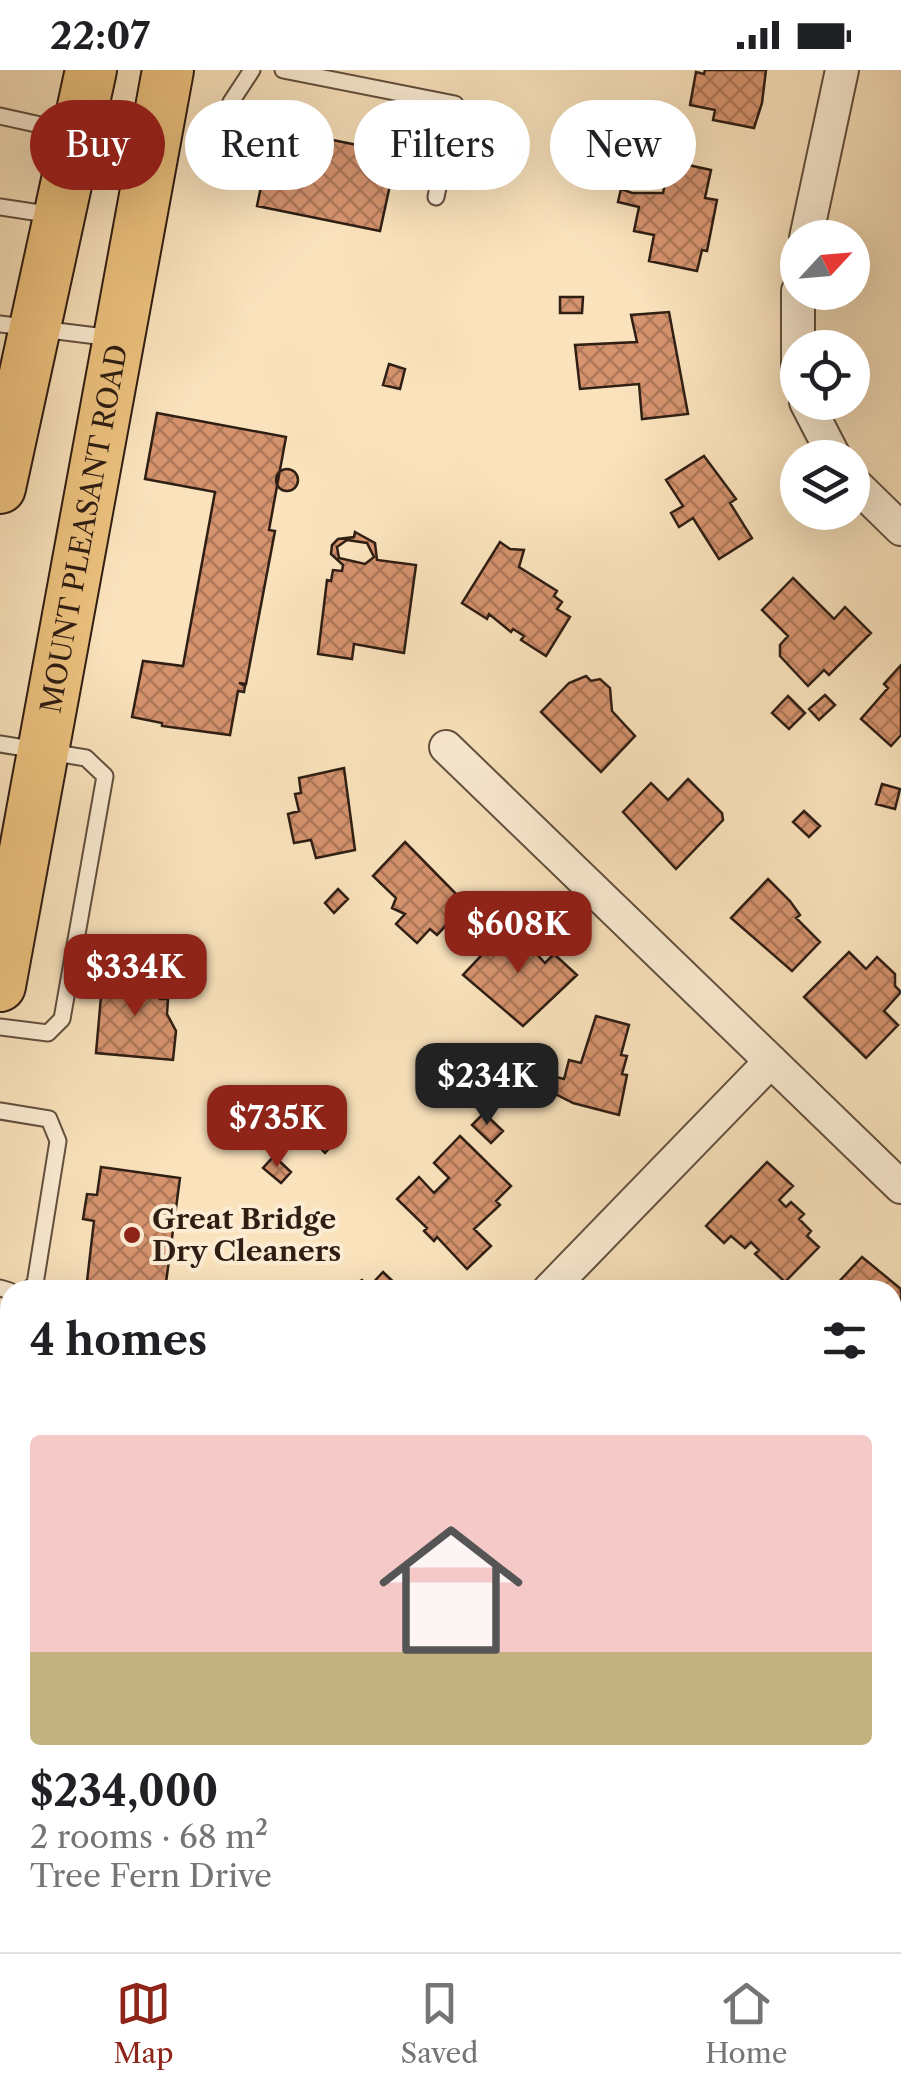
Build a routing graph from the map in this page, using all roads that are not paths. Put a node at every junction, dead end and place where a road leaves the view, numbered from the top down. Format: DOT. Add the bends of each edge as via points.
graph roads {
  1 [pos="90,70"];
  2 [pos="168,70"];
  3 [pos="252,70"];
  4 [pos="283,70"];
  5 [pos="842,70"];
  6 [pos="83,100"];
  7 [pos="232,100"];
  8 [pos="0,116"];
  9 [pos="30,123"];
  10 [pos="63,190"];
  11 [pos="436,196"];
  12 [pos="0,207"];
  13 [pos="57,216"];
  14 [pos="810,220"];
  15 [pos="17,327"];
  16 [pos="118,339"];
  17 [pos="0,488"];
  18 [pos="870,499"];
  19 [pos="901,530"];
  20 [pos="446,747"];
  21 [pos="20,748"];
  22 [pos="0,986"];
  23 [pos="0,1027"];
  24 [pos="771,1061"];
  25 [pos="0,1111"];
  26 [pos="901,1187"];
  27 [pos="36,1280"];
  28 [pos="559,1280"];
  1 -- 6 [label="main road"];
  2 -- 16 [label="main road, MOUNT PLEASANT ROAD"];
  3 -- 7 [label="lane"];
  4 -- 11 [label="lane" via="455,104"];
  5 -- 14 [label="street"];
  8 -- 9 [label="lane"];
  10 -- 13 [label="main road"];
  12 -- 13 [label="lane"];
  13 -- 15 [label="main road"];
  15 -- 16 [label="lane"];
  15 -- 17 [label="main road"];
  16 -- 21 [label="main road, MOUNT PLEASANT ROAD"];
  18 -- 19 [label="street"];
  20 -- 24 [label="street"];
  21 -- 22 [label="main road, MOUNT PLEASANT ROAD"];
  21 -- 23 [label="lane" via="86,758 104,776 62,1019 48,1033"];
  24 -- 26 [label="street"];
  24 -- 28 [label="street"];
  25 -- 27 [label="lane" via="49,1119 58,1141"];
}
